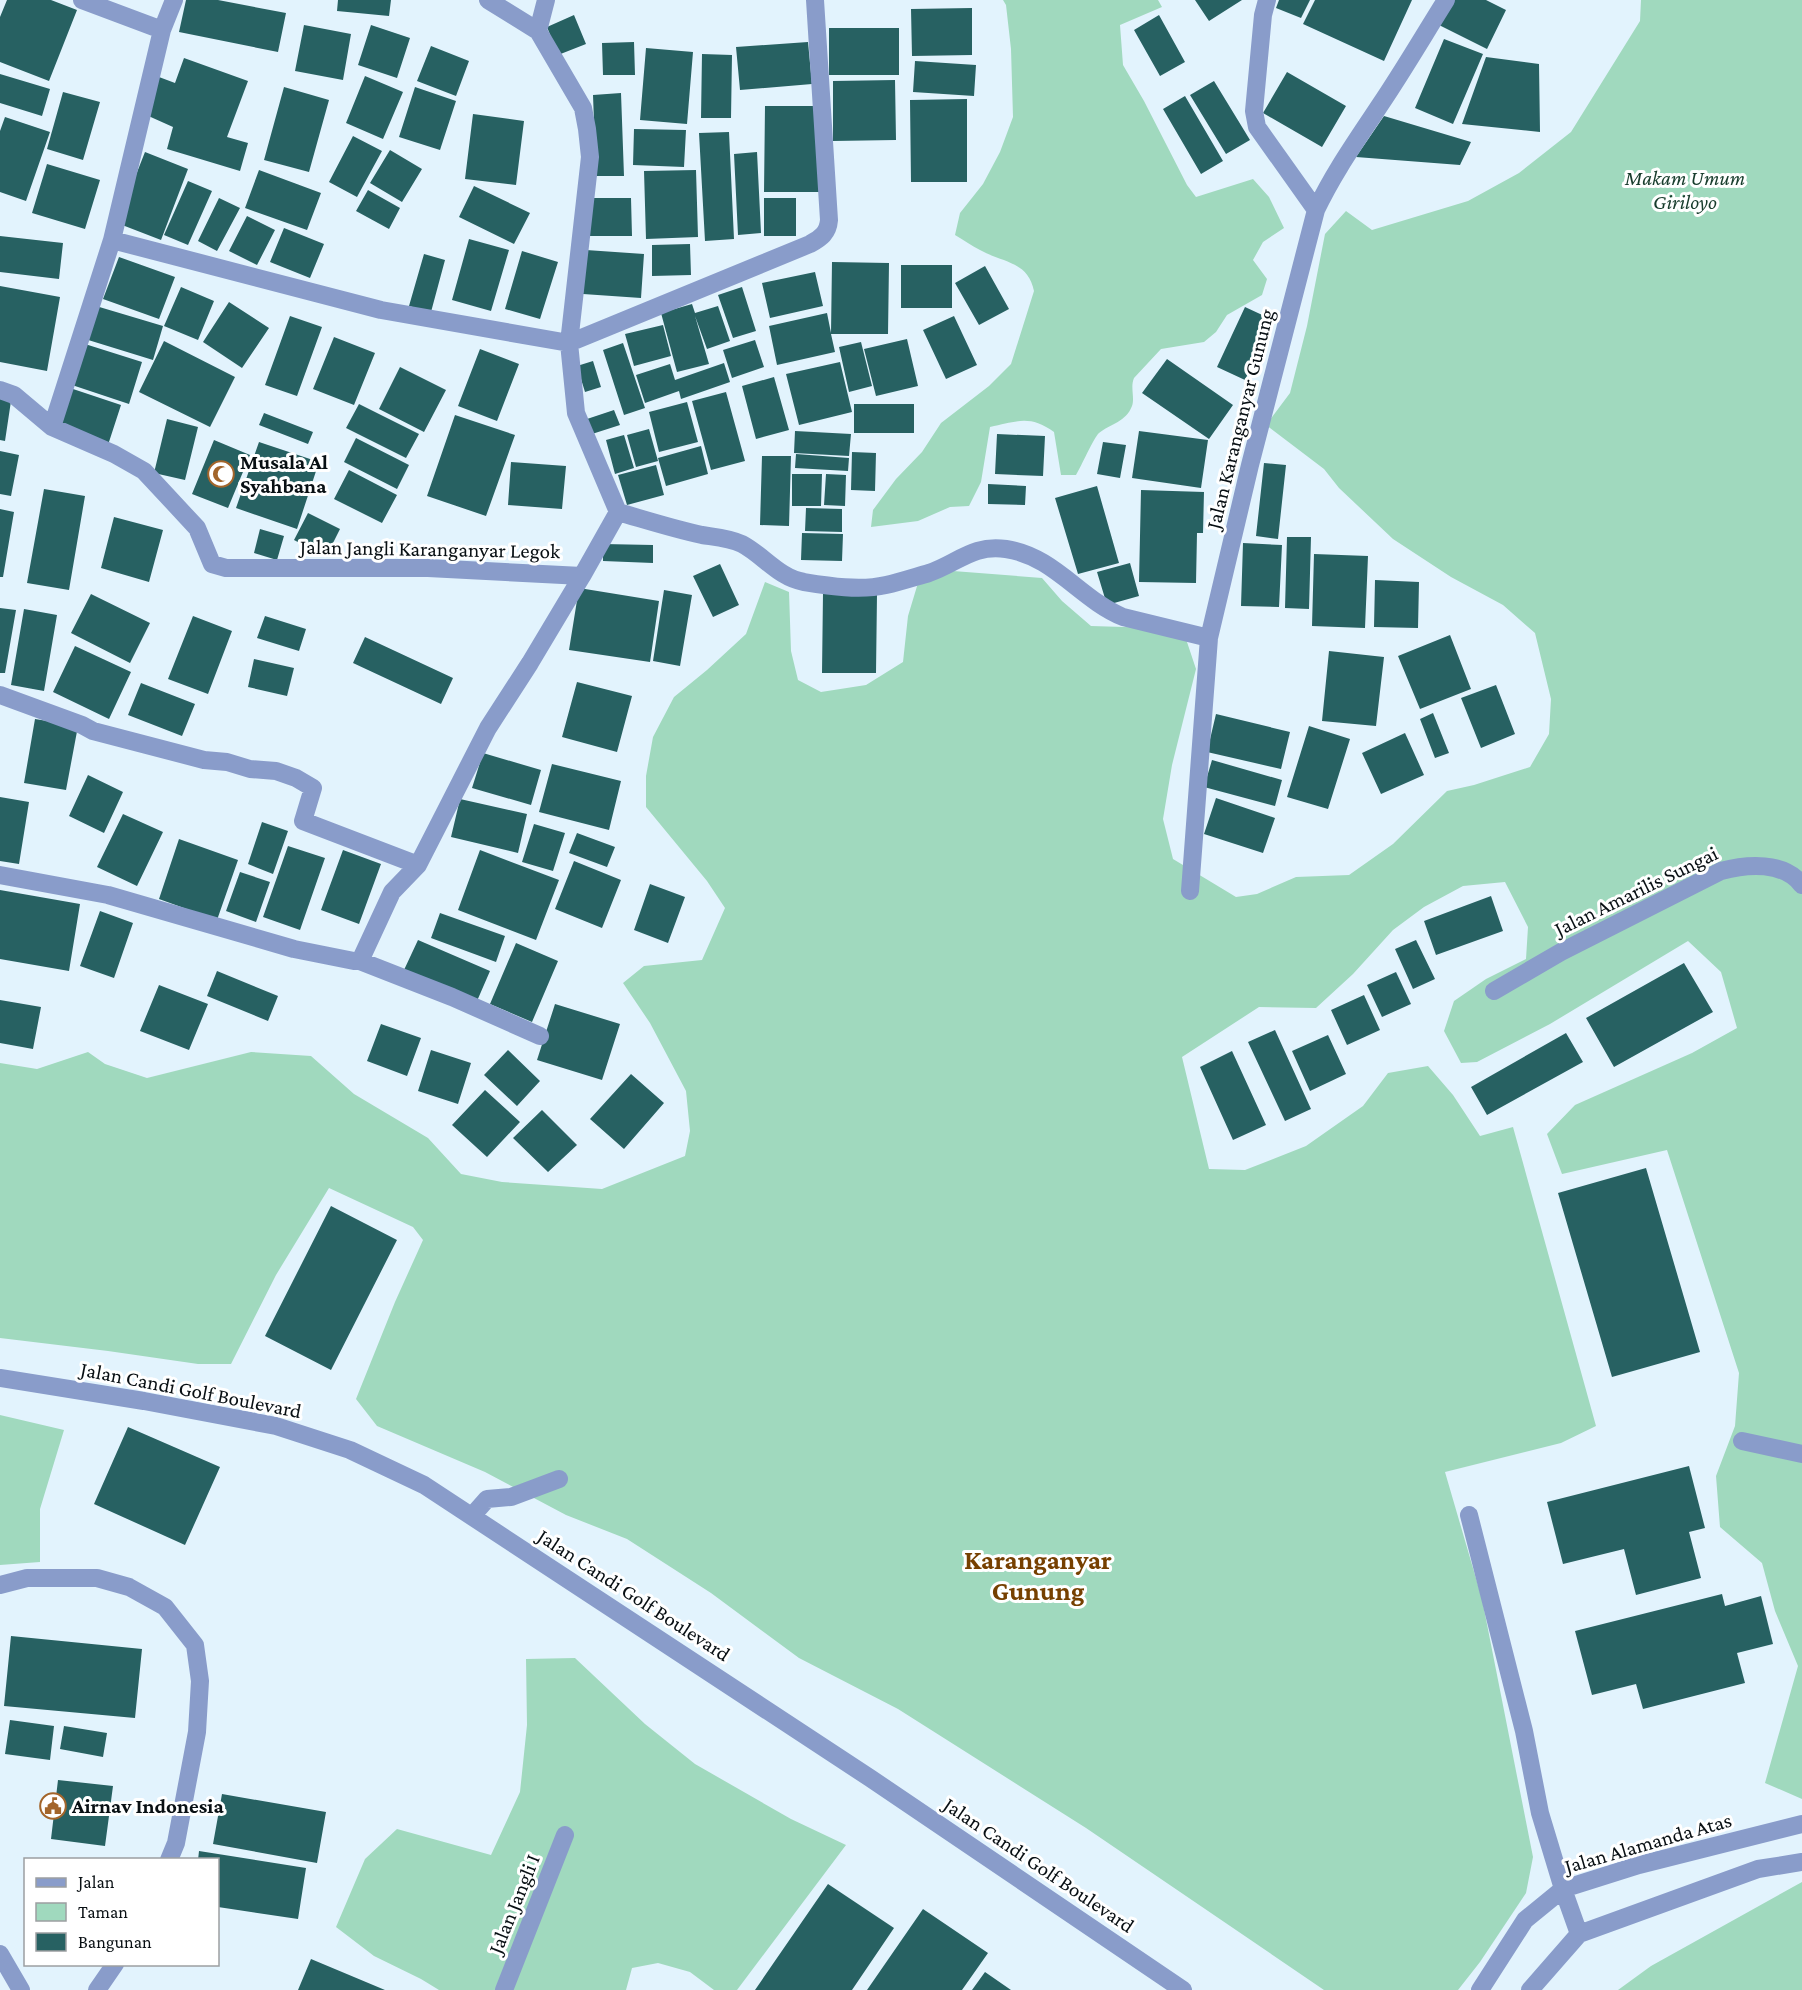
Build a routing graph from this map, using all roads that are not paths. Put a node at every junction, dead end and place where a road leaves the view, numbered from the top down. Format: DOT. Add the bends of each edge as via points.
graph roads {
  1 [pos="82,0"];
  2 [pos="174,0"];
  3 [pos="488,0"];
  4 [pos="546,0"];
  5 [pos="815,0"];
  6 [pos="1267,0"];
  7 [pos="1446,0"];
  8 [pos="162,30"];
  9 [pos="538,31"];
  10 [pos="1316,210"];
  11 [pos="112,240"];
  12 [pos="570,343"];
  13 [pos="0,390"];
  14 [pos="52,427"];
  15 [pos="618,512"];
  16 [pos="582,576"];
  17 [pos="1209,638"];
  18 [pos="0,695"];
  19 [pos="418,865"];
  20 [pos="0,875"];
  21 [pos="1802,885"];
  22 [pos="1190,891"];
  23 [pos="360,961"];
  24 [pos="1494,991"];
  25 [pos="540,1036"];
  26 [pos="0,1378"];
  27 [pos="1742,1441"];
  28 [pos="1802,1454"];
  29 [pos="559,1479"];
  30 [pos="1469,1515"];
  31 [pos="472,1516"];
  32 [pos="0,1585"];
  33 [pos="1802,1824"];
  34 [pos="565,1835"];
  35 [pos="170,1858"];
  36 [pos="1802,1862"];
  37 [pos="1563,1889"];
  38 [pos="1579,1934"];
  39 [pos="0,1954"];
  40 [pos="114,1966"];
  41 [pos="21,1990"];
  42 [pos="97,1990"];
  43 [pos="504,1990"];
  44 [pos="1183,1990"];
  45 [pos="1480,1990"];
  46 [pos="1530,1990"];
  1 -- 8 [label="street"];
  2 -- 8 [label="street"];
  3 -- 9 [label="street"];
  4 -- 9 [label="street"];
  5 -- 12 [label="street" via="829,220 826,232 810,244"];
  6 -- 10 [label="street" via="1254,111 1257,127"];
  7 -- 10 [label="street, Jalan Karanganyar Gunung" via="1329,182"];
  8 -- 11 [label="street"];
  9 -- 12 [label="street" via="583,108 590,157"];
  10 -- 17 [label="street, Jalan Karanganyar Gunung"];
  11 -- 12 [label="street" via="381,310"];
  11 -- 14 [label="street"];
  12 -- 15 [label="street" via="576,413"];
  13 -- 14 [label="street, Jalan Jangli Karanganyar Legok" via="14,395"];
  14 -- 16 [label="street, Jalan Jangli Karanganyar Legok" via="144,471 197,528 212,564 226,568 428,568"];
  15 -- 16 [label="street, Jalan Jangli Karanganyar Legok"];
  15 -- 17 [label="street" via="742,544 778,571 802,582 863,588 933,572 973,551 1007,549 1035,558 1110,612"];
  16 -- 19 [label="street" via="489,728"];
  17 -- 22 [label="street, Jalan Karanganyar Gunung"];
  18 -- 19 [label="street" via="93,731 204,760 276,771 296,778 313,789 303,821"];
  19 -- 23 [label="street" via="392,892"];
  20 -- 23 [label="street" via="108,895 294,949"];
  21 -- 24 [label="street, Jalan Amarilis Sungai" via="1778,869 1753,865 1721,871 1561,952"];
  23 -- 25 [label="street"];
  26 -- 31 [label="street, Jalan Candi Golf Boulevard" via="276,1426 350,1450 424,1485"];
  27 -- 28 [label="street"];
  29 -- 31 [label="street" via="511,1497 487,1499"];
  30 -- 37 [label="street" via="1524,1731 1540,1813"];
  31 -- 44 [label="street, Jalan Candi Golf Boulevard"];
  32 -- 35 [label="street" via="27,1578 97,1578 129,1587 165,1607 195,1645 200,1681 197,1732"];
  33 -- 37 [label="street, Jalan Alamanda Atas" via="1639,1864"];
  34 -- 43 [label="street, Jalan Jangli I"];
  36 -- 38 [label="street" via="1758,1869"];
  37 -- 38 [label="street"];
  37 -- 45 [label="street, Jalan Alamanda Atas" via="1526,1920"];
  38 -- 46 [label="street"];
  39 -- 41 [label="street"];
  40 -- 42 [label="street"];
}
